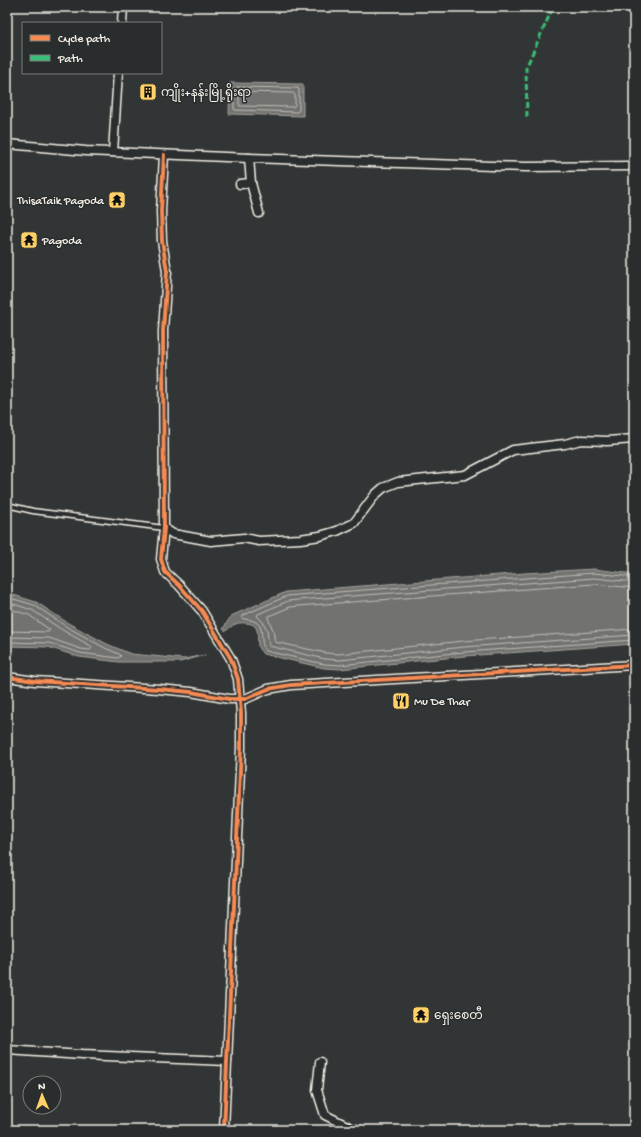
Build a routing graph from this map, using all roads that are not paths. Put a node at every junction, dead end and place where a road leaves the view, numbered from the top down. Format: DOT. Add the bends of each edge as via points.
graph roads {
  1 [pos="123,7"];
  2 [pos="122,22"];
  3 [pos="118,74"];
  4 [pos="7,144"];
  5 [pos="113,152"];
  6 [pos="164,155"];
  7 [pos="249,158"];
  8 [pos="634,166"];
  9 [pos="251,183"];
  10 [pos="240,184"];
  11 [pos="259,213"];
  12 [pos="634,439"];
  13 [pos="7,505"];
  14 [pos="164,528"];
  15 [pos="634,665"];
  16 [pos="7,677"];
  17 [pos="240,700"];
  18 [pos="7,1050"];
  19 [pos="227,1061"];
  20 [pos="320,1062"];
  21 [pos="224,1130"];
  22 [pos="360,1130"];
  1 -- 2 [label="street"];
  3 -- 5 [label="street"];
  4 -- 5 [label="street"];
  5 -- 6 [label="street"];
  6 -- 7 [label="street"];
  6 -- 14 [label="street" via="161,211 162,242 167,271 163,331"];
  7 -- 8 [label="street" via="526,167"];
  7 -- 9 [label="street"];
  9 -- 10 [label="street"];
  9 -- 11 [label="street"];
  12 -- 14 [label="street" via="581,440 513,450 465,475 398,482 374,495 354,523 320,536 259,541 244,538 211,541 173,534"];
  13 -- 14 [label="lane" via="33,511"];
  14 -- 17 [label="street" via="161,559 165,572 202,611 231,659 238,679"];
  15 -- 17 [label="street" via="291,685 268,689"];
  16 -- 17 [label="street" via="191,692"];
  17 -- 19 [label="street" via="241,748"];
  18 -- 19 [label="street"];
  19 -- 21 [label="street"];
  20 -- 22 [label="street" via="317,1090 325,1115"];
}
